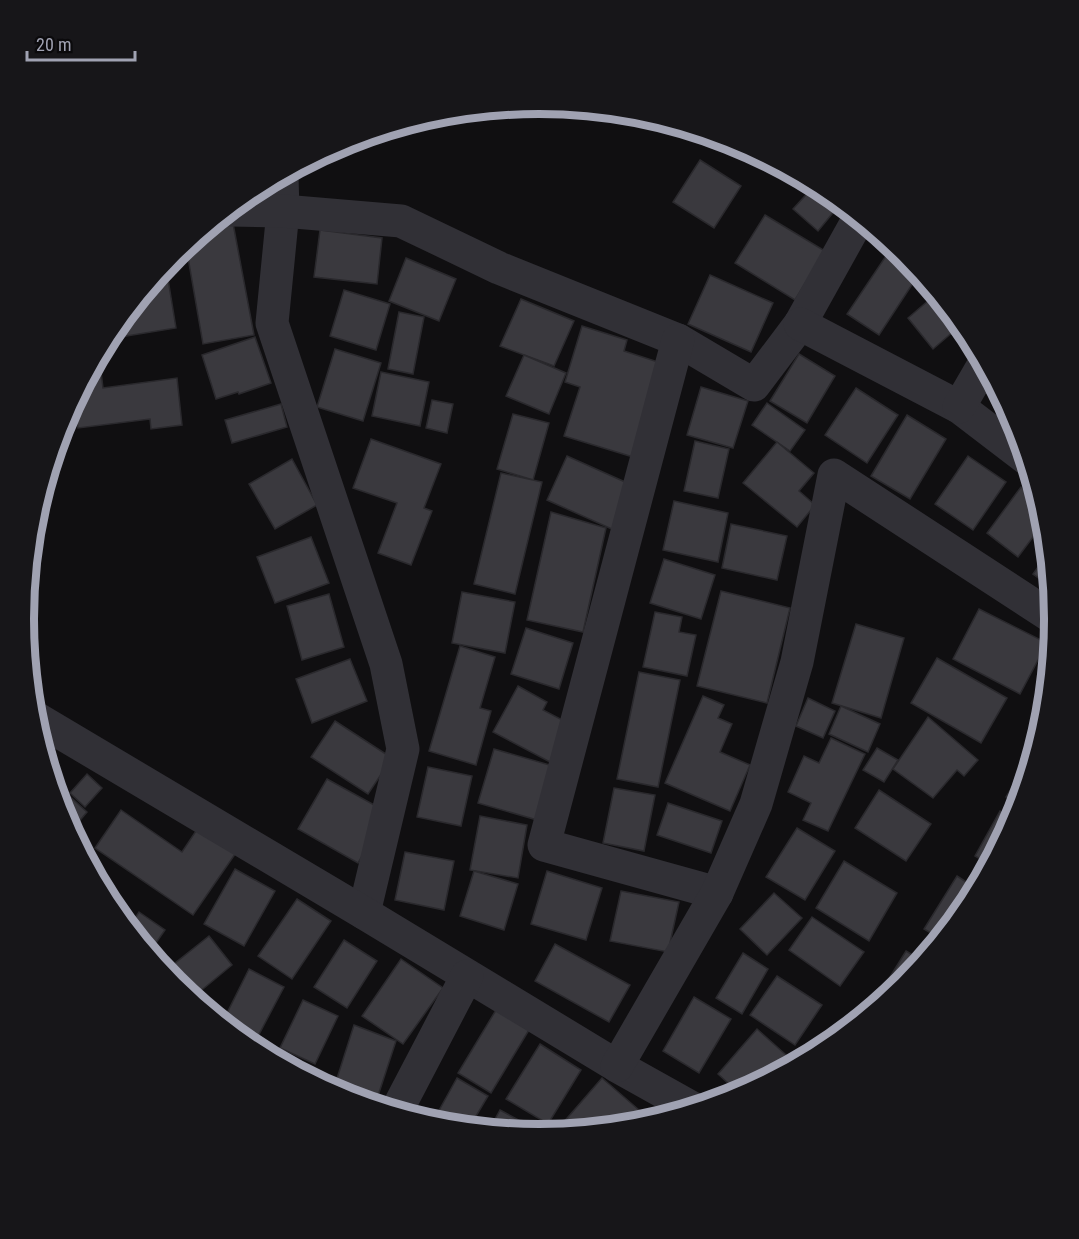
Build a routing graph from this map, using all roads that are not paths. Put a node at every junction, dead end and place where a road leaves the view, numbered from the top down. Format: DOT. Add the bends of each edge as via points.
graph roads {
  1 [pos="282,185"];
  2 [pos="244,210"];
  3 [pos="283,211"];
  4 [pos="855,226"];
  5 [pos="800,324"];
  6 [pos="678,340"];
  7 [pos="979,372"];
  8 [pos="959,407"];
  9 [pos="1015,450"];
  10 [pos="1044,612"];
  11 [pos="45,724"];
  12 [pos="717,892"];
  13 [pos="364,913"];
  14 [pos="467,976"];
  15 [pos="617,1066"];
  16 [pos="684,1103"];
  17 [pos="400,1104"];
  1 -- 3 [label="street"];
  2 -- 3 [label="street"];
  3 -- 6 [label="street" via="400,221 499,268"];
  3 -- 13 [label="street" via="272,323 386,664 403,749"];
  4 -- 5 [label="street"];
  5 -- 6 [label="street" via="754,385"];
  5 -- 8 [label="street"];
  6 -- 12 [label="street" via="544,844"];
  7 -- 8 [label="street"];
  8 -- 9 [label="street"];
  10 -- 12 [label="street" via="834,475 794,673 756,804"];
  11 -- 13 [label="street"];
  12 -- 15 [label="street"];
  13 -- 14 [label="street"];
  14 -- 15 [label="street"];
  14 -- 17 [label="street"];
  15 -- 16 [label="street"];
}
